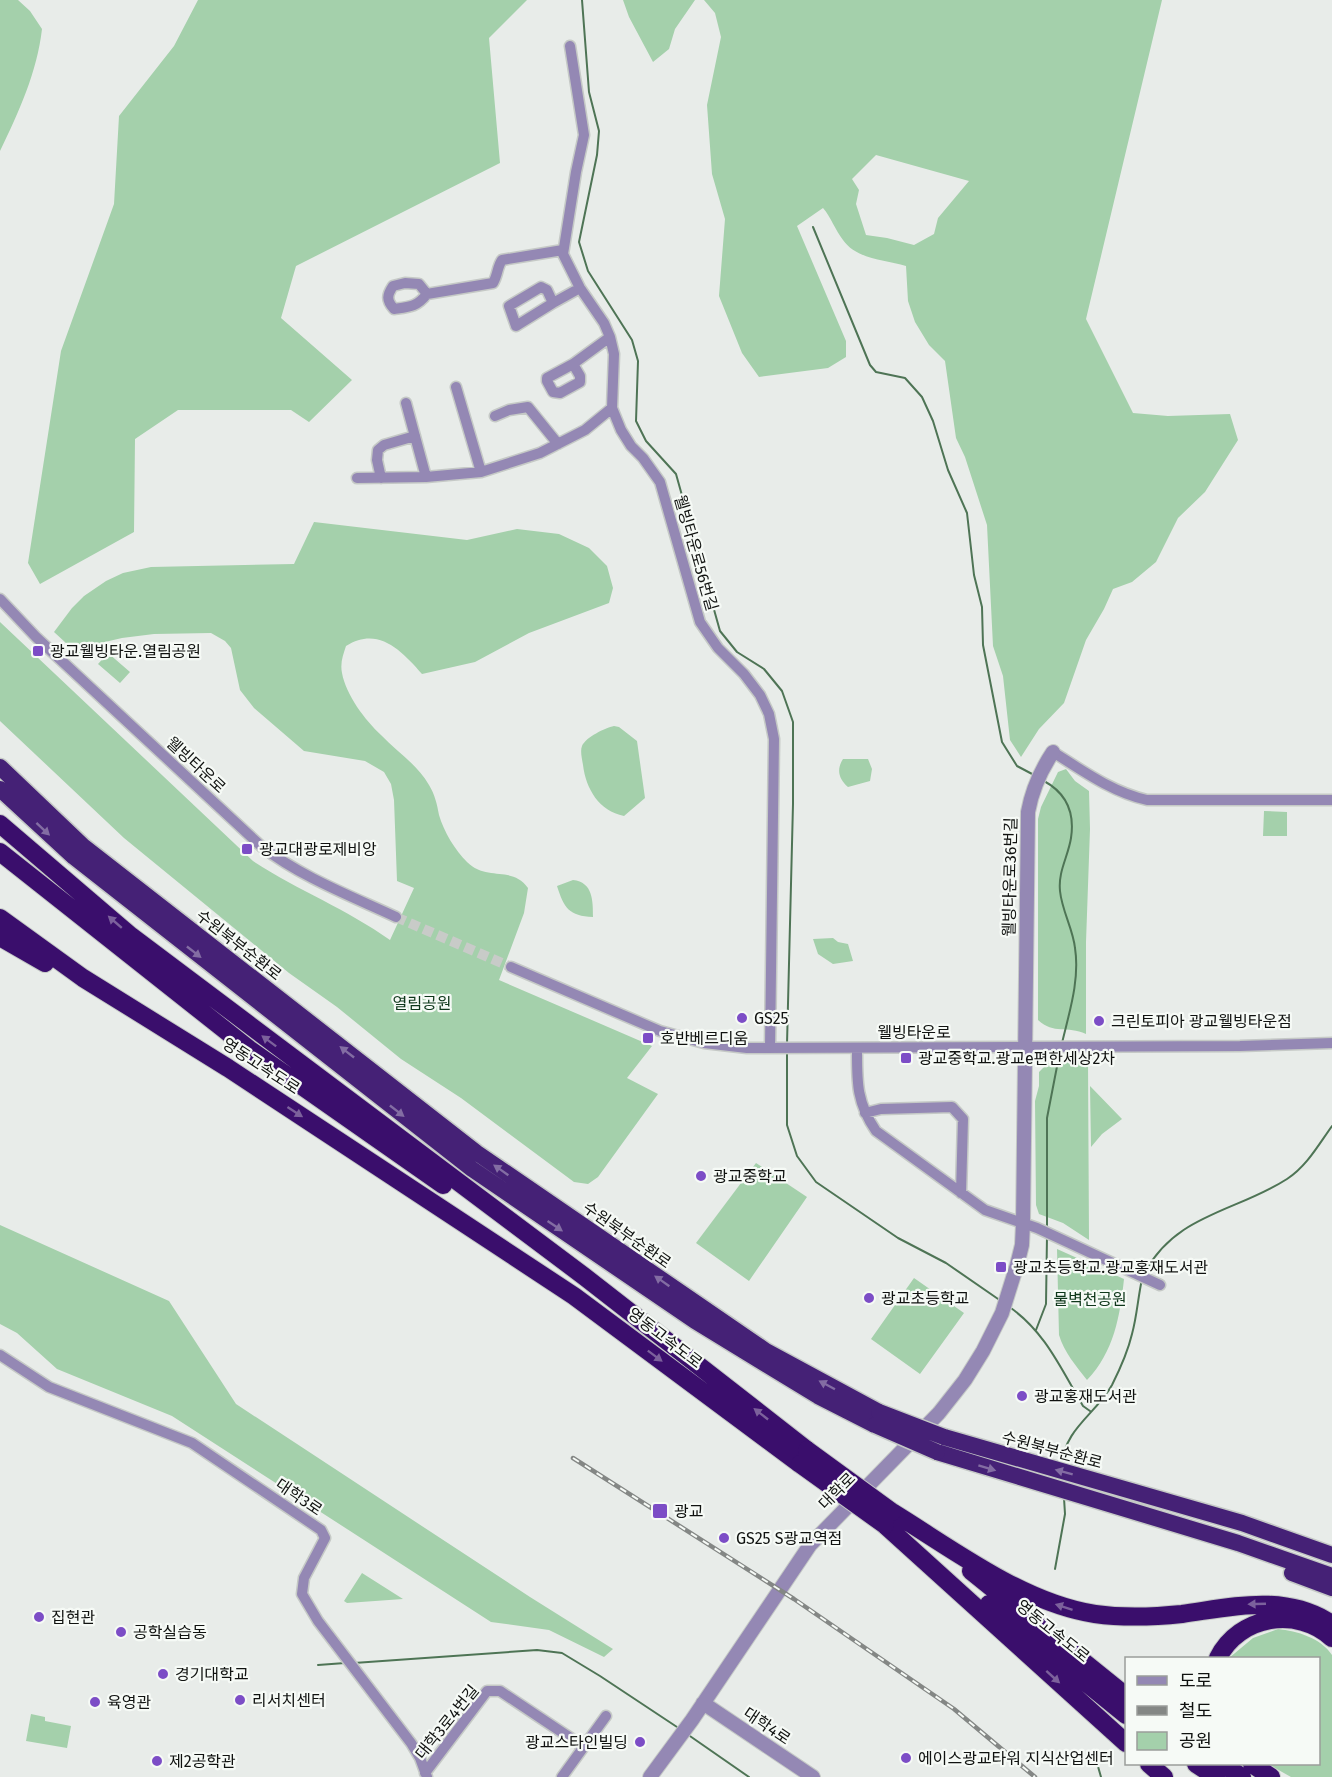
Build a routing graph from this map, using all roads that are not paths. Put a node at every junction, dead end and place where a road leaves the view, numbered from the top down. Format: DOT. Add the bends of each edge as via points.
graph roads {
  1 [pos="570,46"];
  2 [pos="563,250"];
  3 [pos="580,288"];
  4 [pos="428,294"];
  5 [pos="553,303"];
  6 [pos="610,338"];
  7 [pos="573,363"];
  8 [pos="456,387"];
  9 [pos="406,403"];
  10 [pos="612,408"];
  11 [pos="495,416"];
  12 [pos="415,436"];
  13 [pos="558,444"];
  14 [pos="481,472"];
  15 [pos="426,477"];
  16 [pos="357,478"];
  17 [pos="381,478"];
  18 [pos="0,599"];
  19 [pos="1053,752"];
  20 [pos="0,767"];
  21 [pos="0,789"];
  22 [pos="1332,800"];
  23 [pos="0,824"];
  24 [pos="0,852"];
  25 [pos="396,917"];
  26 [pos="0,918"];
  27 [pos="0,937"];
  28 [pos="511,967"];
  29 [pos="157,1024"];
  30 [pos="1332,1043"];
  31 [pos="1024,1047"];
  32 [pos="775,1048"];
  33 [pos="857,1048"];
  34 [pos="865,1113"];
  35 [pos="961,1193"];
  36 [pos="1023,1223"];
  37 [pos="585,1277"];
  38 [pos="1160,1285"];
  39 [pos="0,1355"];
  40 [pos="877,1418"];
  41 [pos="940,1444"];
  42 [pos="804,1457"];
  43 [pos="1095,1480"];
  44 [pos="1098,1500"];
  45 [pos="889,1519"];
  46 [pos="1332,1544"];
  47 [pos="1332,1555"];
  48 [pos="1332,1576"];
  49 [pos="1332,1588"];
  50 [pos="1332,1624"];
  51 [pos="1332,1638"];
  52 [pos="1219,1657"];
  53 [pos="1125,1695"];
  54 [pos="703,1703"];
  55 [pos="1125,1714"];
  56 [pos="606,1716"];
  57 [pos="1125,1742"];
  58 [pos="584,1747"];
  59 [pos="1150,1765"];
  60 [pos="1198,1765"];
  61 [pos="1224,1765"];
  62 [pos="1253,1765"];
  63 [pos="426,1775"];
  64 [pos="562,1777"];
  65 [pos="650,1777"];
  66 [pos="813,1777"];
  67 [pos="1164,1777"];
  68 [pos="1216,1777"];
  69 [pos="1242,1777"];
  70 [pos="1271,1777"];
  1 -- 2 [label="street" via="584,135"];
  2 -- 3 [label="street, 웰빙타운로56번길"];
  2 -- 4 [label="street" via="502,260 493,283"];
  3 -- 5 [label="street"];
  3 -- 6 [label="street, 웰빙타운로56번길"];
  6 -- 7 [label="street"];
  6 -- 10 [label="street, 웰빙타운로56번길" via="614,354"];
  8 -- 14 [label="street"];
  9 -- 12 [label="street"];
  10 -- 13 [label="street" via="585,430"];
  10 -- 32 [label="street, 웰빙타운로56번길" via="631,446 660,482 700,622 760,695 769,714 774,739"];
  11 -- 13 [label="street" via="528,407"];
  12 -- 15 [label="street"];
  12 -- 17 [label="street" via="378,450"];
  13 -- 14 [label="street"];
  14 -- 15 [label="street"];
  15 -- 17 [label="street"];
  16 -- 17 [label="street"];
  18 -- 25 [label="street, 웰빙타운로" via="261,846 314,879"];
  19 -- 22 [label="street, 웰빙타운로36번길" via="1101,783 1147,800"];
  19 -- 31 [label="street, 웰빙타운로36번길" via="1034,789 1026,831"];
  40 -- 20 [label="highway, 수원북부순환로, one-way" via="766,1351 477,1154 83,846"];
  21 -- 40 [label="highway, 수원북부순환로, one-way" via="74,858 472,1169 695,1321 818,1396"];
  37 -- 23 [label="highway, 영동고속도로, one-way" via="131,936"];
  24 -- 37 [label="highway, 영동고속도로" via="249,1049 420,1170"];
  26 -- 29 [label="highway, 영동고속도로" via="83,978"];
  27 -- 29 [label="highway, 영동고속도로"];
  28 -- 32 [label="street, 웰빙타운로" via="682,1038"];
  29 -- 42 [label="highway, 영동고속도로, one-way" via="574,1296"];
  30 -- 31 [label="street, 웰빙타운로"];
  31 -- 33 [label="street, 웰빙타운로"];
  31 -- 36 [label="street, 대학로"];
  32 -- 33 [label="street, 웰빙타운로"];
  33 -- 34 [label="street" via="857,1086"];
  34 -- 35 [label="street" via="876,1131"];
  34 -- 35 [label="street" via="881,1109 957,1110 963,1119"];
  35 -- 36 [label="street" via="986,1210"];
  36 -- 38 [label="street"];
  36 -- 54 [label="street, 대학로" via="1022,1245 1011,1285 984,1351 945,1406 810,1545"];
  42 -- 37 [label="highway, 영동고속도로, one-way"];
  39 -- 63 [label="street, 대학3로" via="49,1387 192,1443 321,1530 325,1538 303,1578 305,1602 411,1743"];
  40 -- 41 [label="highway, 수원북부순환로, bridge"];
  43 -- 41 [label="highway, 수원북부순환로, one-way"];
  41 -- 44 [label="highway, 수원북부순환로, one-way" via="1038,1483"];
  42 -- 45 [label="highway, 영동고속도로, bridge"];
  43 -- 46 [label="highway" via="1204,1503"];
  43 -- 47 [label="highway, 수원북부순환로" via="1242,1523"];
  44 -- 48 [label="highway, 수원북부순환로"];
  44 -- 49 [label="highway"];
  50 -- 45 [label="highway, one-way" via="1306,1611 1262,1603 1138,1617 1074,1610 1006,1581"];
  45 -- 53 [label="highway, 영동고속도로" via="958,1561"];
  45 -- 55 [label="highway, 영동고속도로"];
  45 -- 57 [label="highway, one-way"];
  51 -- 52 [label="highway" via="1323,1630 1298,1621 1268,1620 1244,1630"];
  54 -- 65 [label="street, 대학로"];
  54 -- 66 [label="street, 대학4로"];
  56 -- 58 [label="street"];
  58 -- 63 [label="street, 대학3로4번길" via="500,1691 487,1691"];
  58 -- 64 [label="street"];
  59 -- 67 [label="highway"];
  60 -- 68 [label="highway"];
  61 -- 69 [label="highway"];
  62 -- 70 [label="highway"];
}
